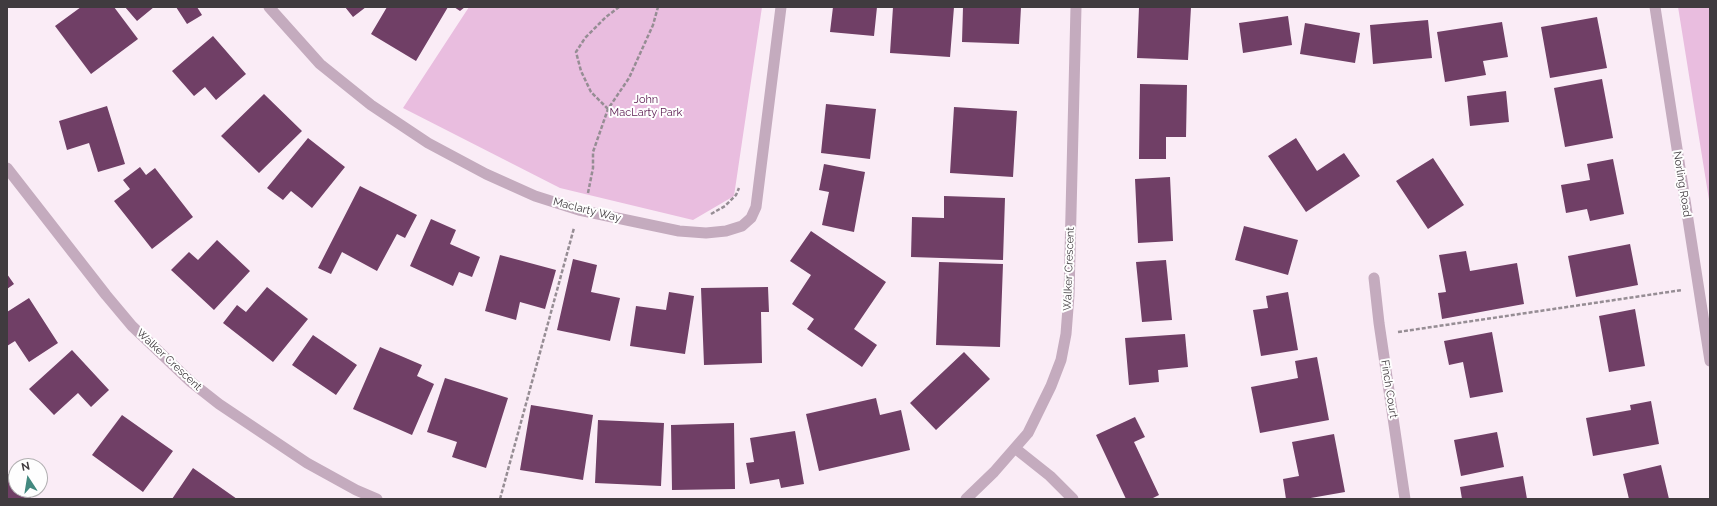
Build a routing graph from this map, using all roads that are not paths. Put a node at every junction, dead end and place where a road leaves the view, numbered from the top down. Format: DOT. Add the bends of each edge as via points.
graph roads {
  1 [pos="268,7"];
  2 [pos="781,7"];
  3 [pos="1076,7"];
  4 [pos="1655,7"];
  5 [pos="7,168"];
  6 [pos="1374,278"];
  7 [pos="1710,361"];
  8 [pos="1016,449"];
  9 [pos="377,499"];
  10 [pos="966,499"];
  11 [pos="1073,499"];
  12 [pos="1405,499"];
  1 -- 2 [label="street, Maclarty Way" via="320,64 371,105 428,143 486,174 535,196 579,210 679,232 706,233 742,226 751,218 756,207"];
  3 -- 8 [label="street, Walker Crescent" via="1066,334 1061,360 1051,386 1028,433"];
  4 -- 7 [label="street, Norling Road"];
  5 -- 9 [label="street, Walker Crescent" via="132,326 191,382 219,404 307,463"];
  6 -- 12 [label="street, Finch Court"];
  8 -- 10 [label="street, Walker Crescent"];
  8 -- 11 [label="street" via="1050,476"];
}
